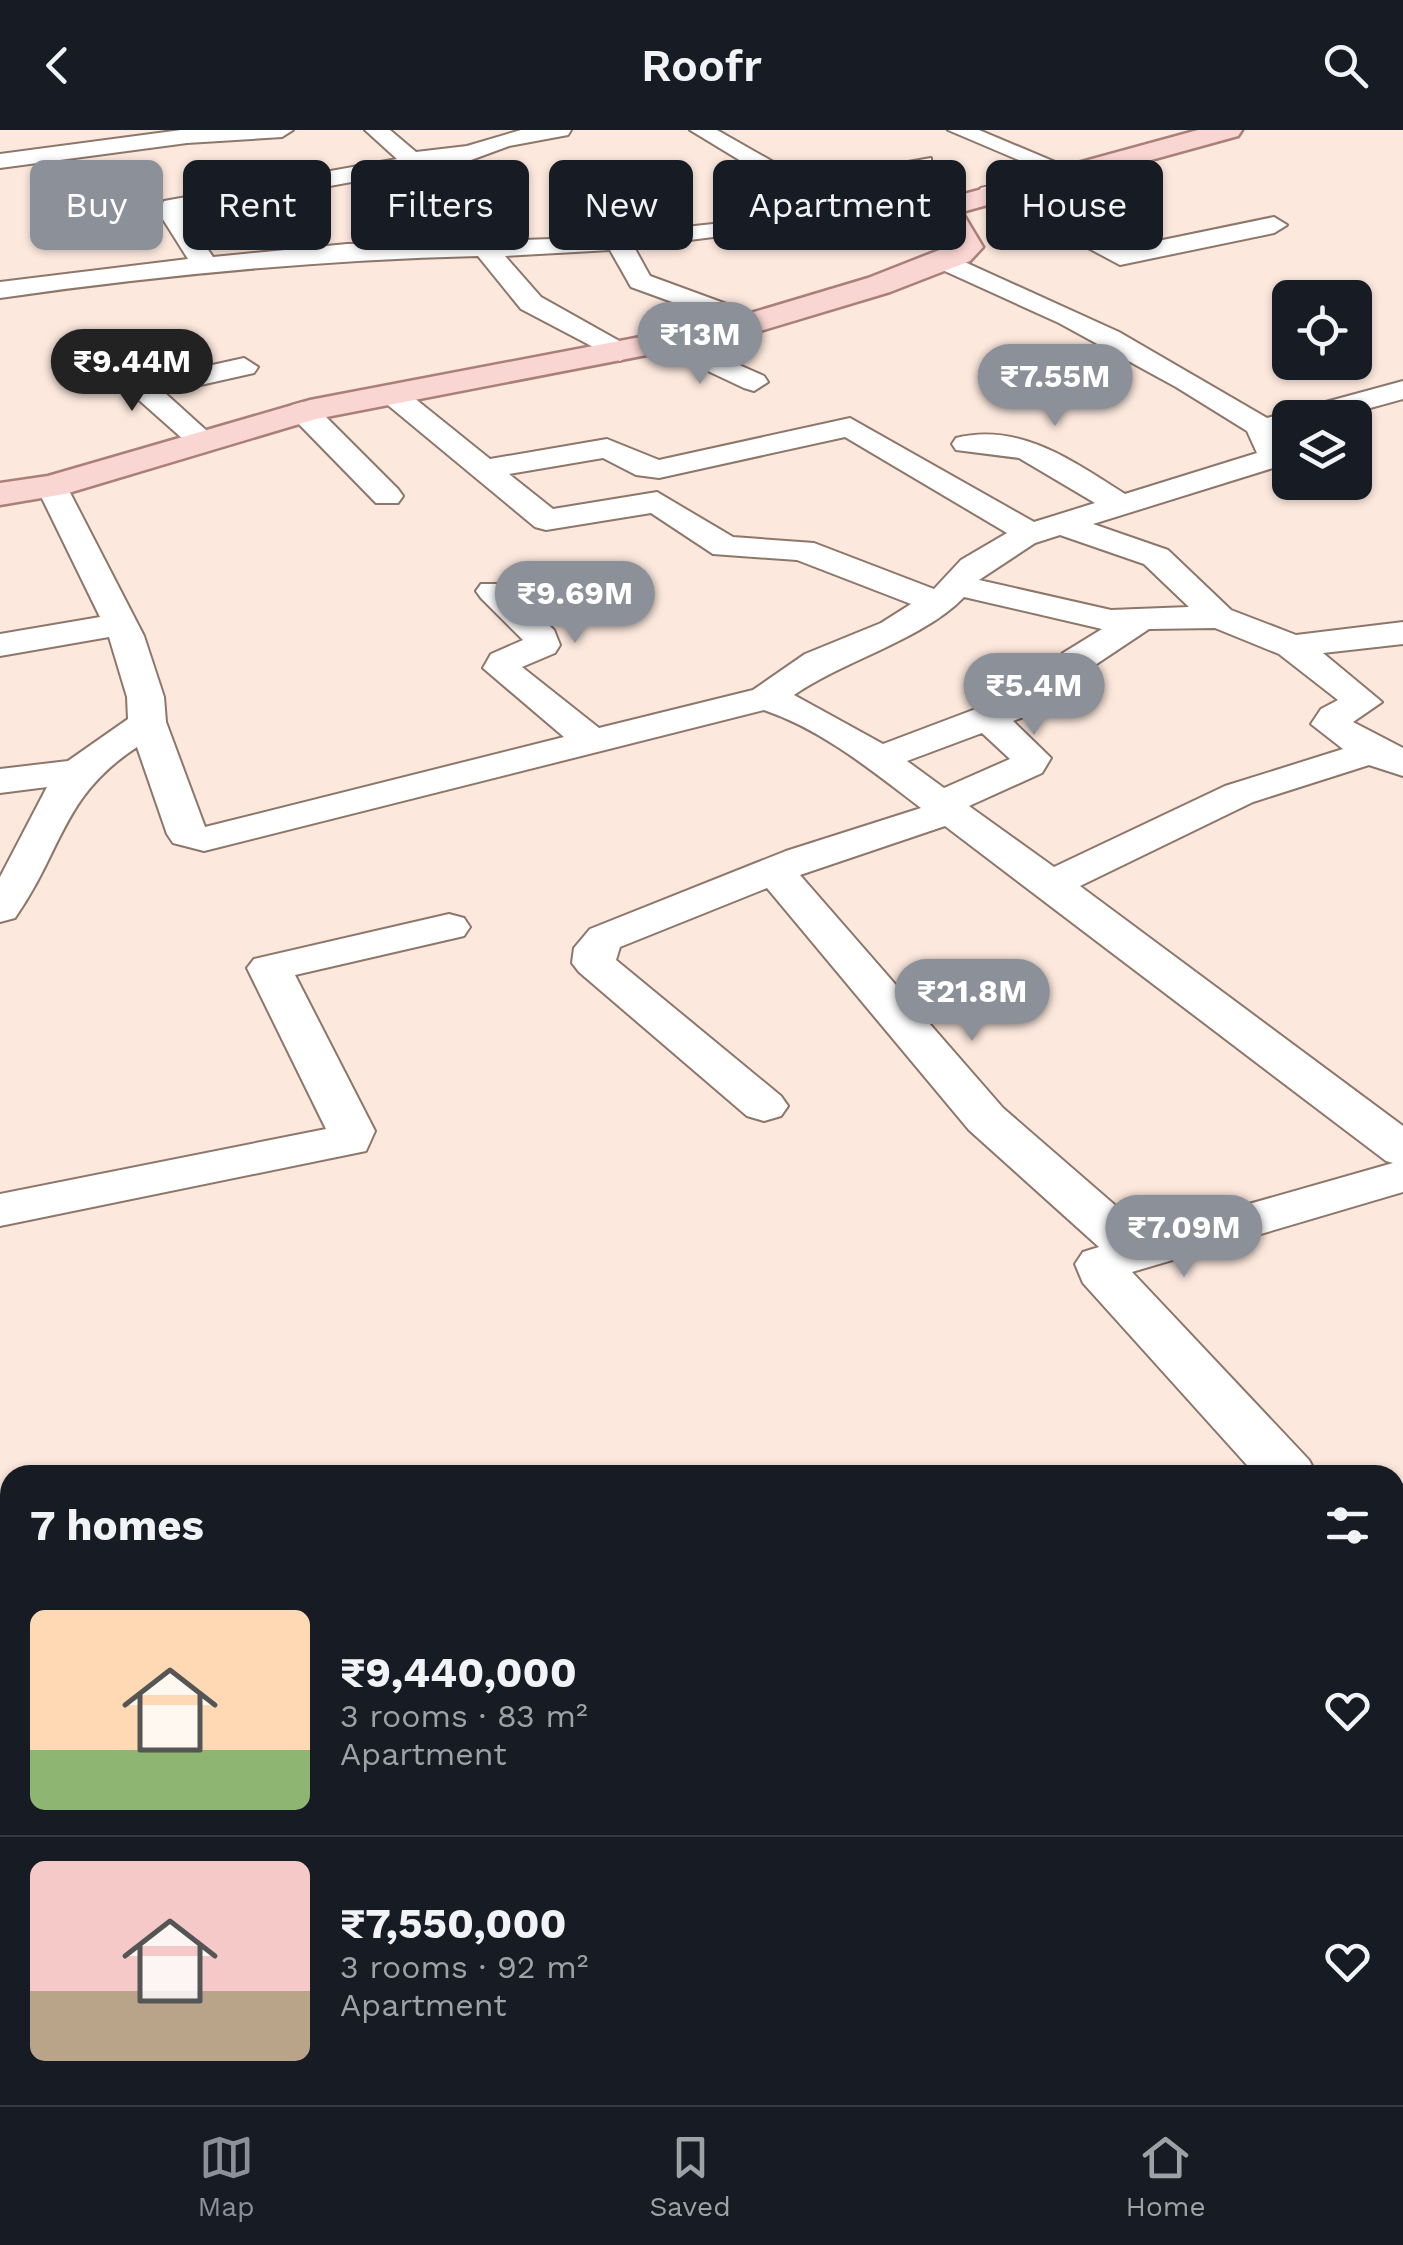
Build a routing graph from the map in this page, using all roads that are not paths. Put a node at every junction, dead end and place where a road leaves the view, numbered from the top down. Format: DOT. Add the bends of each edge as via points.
graph roads {
  1 [pos="282,130"];
  2 [pos="376,130"];
  3 [pos="560,130"];
  4 [pos="701,130"];
  5 [pos="959,130"];
  6 [pos="1230,130"];
  7 [pos="231,136"];
  8 [pos="890,151"];
  9 [pos="253,160"];
  10 [pos="412,160"];
  11 [pos="420,160"];
  12 [pos="752,160"];
  13 [pos="914,160"];
  14 [pos="1036,160"];
  15 [pos="1114,160"];
  16 [pos="0,161"];
  17 [pos="183,204"];
  18 [pos="1274,226"];
  19 [pos="183,231"];
  20 [pos="1163,248"];
  21 [pos="195,250"];
  22 [pos="388,250"];
  23 [pos="486,250"];
  24 [pos="623,250"];
  25 [pos="965,250"];
  26 [pos="1107,250"];
  27 [pos="1155,250"];
  28 [pos="0,258"];
  29 [pos="947,262"];
  30 [pos="204,265"];
  31 [pos="8,289"];
  32 [pos="752,323"];
  33 [pos="669,342"];
  34 [pos="97,348"];
  35 [pos="620,353"];
  36 [pos="244,367"];
  37 [pos="754,382"];
  38 [pos="147,388"];
  39 [pos="1403,390"];
  40 [pos="393,394"];
  41 [pos="1366,400"];
  42 [pos="303,412"];
  43 [pos="1272,421"];
  44 [pos="1272,426"];
  45 [pos="202,442"];
  46 [pos="966,444"];
  47 [pos="1272,452"];
  48 [pos="1272,458"];
  49 [pos="486,469"];
  50 [pos="52,486"];
  51 [pos="0,494"];
  52 [pos="386,496"];
  53 [pos="1121,505"];
  54 [pos="1061,524"];
  55 [pos="1026,535"];
  56 [pos="493,591"];
  57 [pos="948,594"];
  58 [pos="1218,617"];
  59 [pos="1140,620"];
  60 [pos="118,624"];
  61 [pos="1403,632"];
  62 [pos="0,645"];
  63 [pos="1292,646"];
  64 [pos="766,698"];
  65 [pos="990,720"];
  66 [pos="147,722"];
  67 [pos="594,743"];
  68 [pos="1389,758"];
  69 [pos="878,759"];
  70 [pos="80,770"];
  71 [pos="0,781"];
  72 [pos="946,808"];
  73 [pos="774,871"];
  74 [pos="1053,883"];
  75 [pos="0,909"];
  76 [pos="450,927"];
  77 [pos="1403,1103"];
  78 [pos="764,1106"];
  79 [pos="1344,1106"];
  80 [pos="1403,1150"];
  81 [pos="1403,1176"];
  82 [pos="0,1210"];
  83 [pos="1136,1251"];
  84 [pos="1280,1465"];
  1 -- 7 [label="street"];
  2 -- 10 [label="street"];
  3 -- 11 [label="street"];
  4 -- 12 [label="street"];
  5 -- 14 [label="street"];
  6 -- 15 [label="main road"];
  7 -- 9 [label="street"];
  7 -- 16 [label="street"];
  8 -- 13 [label="street"];
  17 -- 19 [label="street" via="171,212"];
  18 -- 20 [label="street"];
  21 -- 30 [label="street"];
  22 -- 30 [label="street"];
  23 -- 35 [label="street" via="531,303"];
  24 -- 32 [label="street" via="640,281"];
  25 -- 29 [label="main road"];
  26 -- 27 [label="street" via="1120,257"];
  28 -- 31 [label="street"];
  29 -- 32 [label="main road"];
  29 -- 43 [label="street" via="1035,299"];
  30 -- 31 [label="street"];
  32 -- 33 [label="main road"];
  33 -- 35 [label="main road"];
  33 -- 37 [label="street"];
  34 -- 38 [label="street"];
  35 -- 40 [label="main road"];
  36 -- 38 [label="street"];
  38 -- 45 [label="street"];
  39 -- 41 [label="street"];
  40 -- 42 [label="main road"];
  40 -- 49 [label="street"];
  42 -- 45 [label="main road"];
  42 -- 52 [label="street"];
  44 -- 47 [label="street" via="1261,432"];
  45 -- 50 [label="main road"];
  46 -- 53 [label="street" via="1021,446"];
  48 -- 53 [label="street"];
  49 -- 55 [label="street" via="607,448 660,469 850,427 1022,526"];
  49 -- 57 [label="street" via="546,520 658,502 724,547 802,550"];
  50 -- 51 [label="main road"];
  50 -- 60 [label="street"];
  53 -- 54 [label="street"];
  54 -- 55 [label="street"];
  54 -- 58 [label="street" via="1156,558"];
  55 -- 57 [label="street" via="973,567"];
  56 -- 67 [label="street" via="542,638 542,645 501,668"];
  57 -- 59 [label="street"];
  57 -- 64 [label="street" via="892,630 818,662"];
  58 -- 59 [label="street"];
  58 -- 63 [label="street"];
  59 -- 65 [label="street" via="1076,662 1039,698"];
  60 -- 62 [label="street"];
  60 -- 66 [label="street" via="148,700"];
  61 -- 63 [label="street"];
  63 -- 68 [label="street" via="1364,702 1330,724"];
  64 -- 67 [label="street"];
  64 -- 69 [label="street"];
  65 -- 69 [label="street"];
  65 -- 72 [label="street" via="1032,758"];
  66 -- 67 [label="street" via="194,838"];
  66 -- 70 [label="street"];
  68 -- 74 [label="street" via="1238,794"];
  69 -- 72 [label="street"];
  70 -- 71 [label="street"];
  70 -- 75 [label="street"];
  72 -- 73 [label="street"];
  72 -- 74 [label="street"];
  73 -- 78 [label="street" via="605,938 594,962"];
  73 -- 83 [label="street" via="986,1119"];
  74 -- 79 [label="street"];
  76 -- 82 [label="street" via="270,968 351,1131 348,1140"];
  77 -- 79 [label="street"];
  79 -- 80 [label="street"];
  81 -- 83 [label="street"];
  83 -- 84 [label="street" via="1108,1258 1102,1272"];
}
